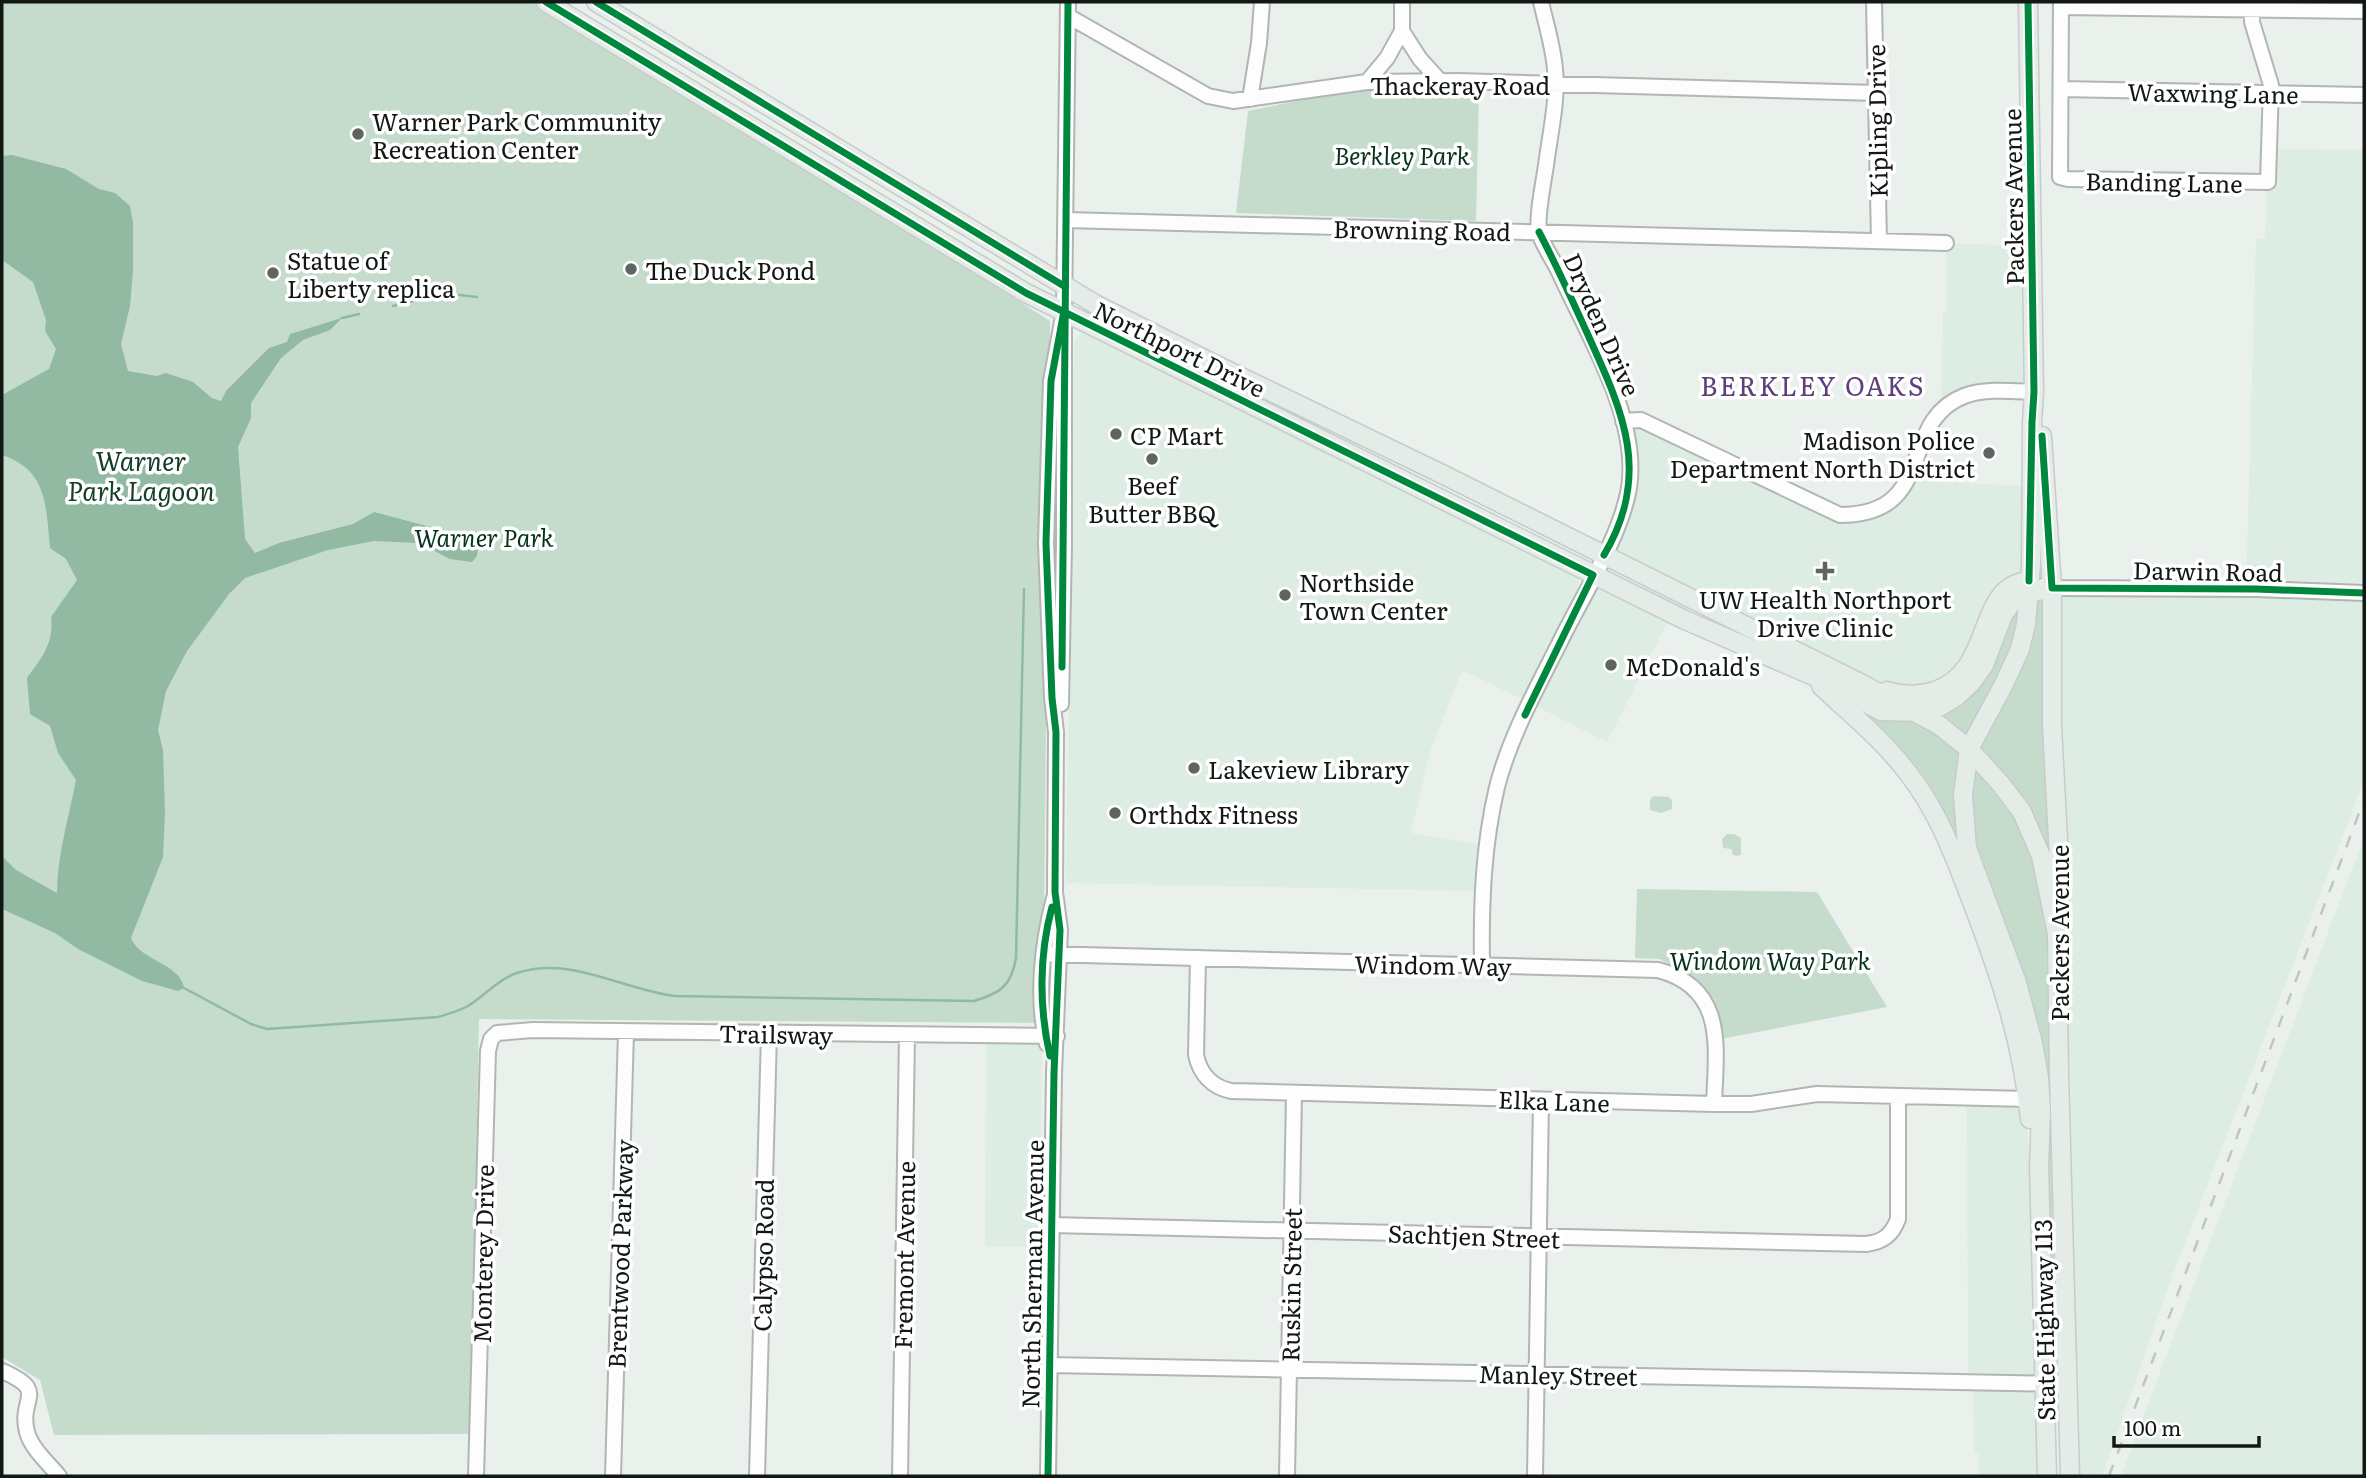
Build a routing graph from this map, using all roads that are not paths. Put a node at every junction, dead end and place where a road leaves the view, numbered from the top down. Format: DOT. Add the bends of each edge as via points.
graph roads {
  1 [pos="546,2"];
  2 [pos="596,2"];
  3 [pos="1262,2"];
  4 [pos="1402,2"];
  5 [pos="1541,2"];
  6 [pos="1874,2"];
  7 [pos="2028,2"];
  8 [pos="2061,4"];
  9 [pos="2167,5"];
  10 [pos="2252,5"];
  11 [pos="1068,9"];
  12 [pos="2364,10"];
  13 [pos="1402,31"];
  14 [pos="1440,81"];
  15 [pos="1367,82"];
  16 [pos="1555,84"];
  17 [pos="2061,89"];
  18 [pos="2270,92"];
  19 [pos="1876,93"];
  20 [pos="2364,95"];
  21 [pos="1250,99"];
  22 [pos="1065,220"];
  23 [pos="1539,232"];
  24 [pos="1879,241"];
  25 [pos="1946,243"];
  26 [pos="1064,286"];
  27 [pos="1064,311"];
  28 [pos="2034,391"];
  29 [pos="1623,421"];
  30 [pos="1362,436"];
  31 [pos="1318,438"];
  32 [pos="1604,555"];
  33 [pos="1593,575"];
  34 [pos="2029,587"];
  35 [pos="2052,588"];
  36 [pos="2364,593"];
  37 [pos="1808,674"];
  38 [pos="1860,683"];
  39 [pos="1917,713"];
  40 [pos="1969,749"];
  41 [pos="1055,892"];
  42 [pos="2057,934"];
  43 [pos="1044,954"];
  44 [pos="1060,954"];
  45 [pos="1198,958"];
  46 [pos="1482,965"];
  47 [pos="626,1031"];
  48 [pos="769,1033"];
  49 [pos="496,1034"];
  50 [pos="907,1035"];
  51 [pos="1051,1036"];
  52 [pos="1294,1094"];
  53 [pos="1898,1096"];
  54 [pos="2028,1098"];
  55 [pos="1541,1100"];
  56 [pos="1714,1104"];
  57 [pos="2039,1165"];
  58 [pos="1051,1225"];
  59 [pos="1290,1231"];
  60 [pos="1537,1237"];
  61 [pos="1049,1365"];
  62 [pos="1288,1370"];
  63 [pos="2,1371"];
  64 [pos="1536,1374"];
  65 [pos="2044,1383"];
  66 [pos="2066,1384"];
  67 [pos="59,1476"];
  68 [pos="476,1476"];
  69 [pos="613,1476"];
  70 [pos="757,1476"];
  71 [pos="900,1476"];
  72 [pos="1048,1476"];
  73 [pos="1287,1476"];
  74 [pos="1535,1476"];
  75 [pos="2047,1476"];
  76 [pos="2070,1476"];
  1 -- 27 [label="main road, Northport Drive" via="989,271"];
  2 -- 26 [label="main road, Northport Drive"];
  3 -- 21 [label="street"];
  4 -- 13 [label="street"];
  5 -- 16 [label="street, Dryden Drive"];
  6 -- 19 [label="street, Kipling Drive"];
  7 -- 28 [label="main road, Packers Avenue"];
  8 -- 9 [label="street"];
  8 -- 17 [label="street"];
  9 -- 10 [label="street"];
  10 -- 12 [label="street"];
  10 -- 18 [label="street"];
  11 -- 21 [label="street, Thackeray Road" via="1208,96"];
  11 -- 22 [label="street, North Sherman Avenue"];
  13 -- 14 [label="street"];
  13 -- 15 [label="street"];
  14 -- 15 [label="street, Thackeray Road"];
  14 -- 16 [label="street, Thackeray Road"];
  15 -- 21 [label="street, Thackeray Road"];
  16 -- 19 [label="street, Thackeray Road"];
  16 -- 23 [label="street, Dryden Drive"];
  17 -- 18 [label="street, Waxwing Lane"];
  17 -- 18 [label="street, Banding Lane" via="2060,177 2268,183"];
  18 -- 20 [label="street, Waxwing Lane"];
  19 -- 24 [label="street, Kipling Drive"];
  22 -- 23 [label="street, Browning Road"];
  22 -- 26 [label="street, North Sherman Avenue"];
  23 -- 24 [label="street, Browning Road"];
  23 -- 29 [label="street, Dryden Drive" via="1619,402"];
  24 -- 25 [label="street, Browning Road"];
  26 -- 27 [label="street, North Sherman Avenue"];
  26 -- 30 [label="main road, Northport Drive"];
  27 -- 31 [label="main road, Northport Drive"];
  27 -- 41 [label="street, North Sherman Avenue" via="1051,381 1047,482 1047,587 1056,732"];
  28 -- 29 [label="street" via="1973,393 1953,401 1930,426 1894,500 1856,515 1840,515 1641,420"];
  28 -- 34 [label="main road, Packers Avenue"];
  28 -- 35 [label="main road, Packers Avenue" via="2041,428"];
  29 -- 32 [label="street, Dryden Drive" via="1629,447 1629,487"];
  30 -- 31 [label="main road"];
  30 -- 32 [label="main road, Northport Drive"];
  31 -- 33 [label="main road, Northport Drive"];
  32 -- 33 [label="street, Dryden Drive"];
  32 -- 38 [label="main road, Northport Drive"];
  33 -- 37 [label="main road, Northport Drive"];
  33 -- 46 [label="street, Dryden Drive" via="1510,747 1498,786 1485,845"];
  34 -- 35 [label="main road, Darwin Road"];
  34 -- 38 [label="main road, Darwin Road" via="2017,582 2003,592 1972,662 1948,685 1910,696"];
  34 -- 39 [label="main road, Darwin Road" via="2003,615 1972,683 1948,702"];
  34 -- 40 [label="main road, Packers Avenue" via="2020,649"];
  35 -- 36 [label="street, Darwin Road"];
  35 -- 42 [label="main road, Packers Avenue" via="2052,726 2060,896"];
  37 -- 39 [label="main road, Darwin Road" via="1881,711"];
  37 -- 54 [label="main road" via="1888,749 1933,809 2007,996"];
  38 -- 39 [label="main road"];
  39 -- 40 [label="main road"];
  40 -- 42 [label="main road" via="2022,812 2041,856"];
  40 -- 57 [label="main road, Packers Avenue" via="1963,795 1965,834 2033,1043 2040,1100"];
  41 -- 43 [label="street, North Sherman Avenue"];
  41 -- 44 [label="street, North Sherman Avenue"];
  42 -- 66 [label="main road, Packers Avenue"];
  43 -- 44 [label="street, Windom Way"];
  43 -- 51 [label="street, North Sherman Avenue" via="1043,1011"];
  44 -- 45 [label="street, Windom Way"];
  44 -- 51 [label="street, North Sherman Avenue"];
  45 -- 46 [label="street, Windom Way"];
  45 -- 52 [label="street, Elka Lane" via="1196,1055 1201,1072 1223,1090"];
  46 -- 56 [label="street, Windom Way" via="1658,970 1678,977 1696,988 1709,1009 1716,1036"];
  47 -- 48 [label="street, Trailsway"];
  47 -- 49 [label="street, Trailsway"];
  47 -- 69 [label="street, Brentwood Parkway"];
  48 -- 50 [label="street, Trailsway"];
  48 -- 70 [label="street, Calypso Road"];
  49 -- 68 [label="street, Monterey Drive" via="488,1051"];
  50 -- 51 [label="street, Trailsway"];
  50 -- 71 [label="street, Fremont Avenue"];
  51 -- 58 [label="street, North Sherman Avenue"];
  52 -- 55 [label="street, Elka Lane"];
  52 -- 59 [label="street, Ruskin Street"];
  53 -- 54 [label="street, Elka Lane"];
  53 -- 56 [label="street, Elka Lane" via="1817,1094 1751,1104"];
  53 -- 60 [label="street, Sachtjen Street" via="1898,1219 1893,1231 1878,1243"];
  54 -- 57 [label="main road"];
  55 -- 56 [label="street, Elka Lane"];
  55 -- 60 [label="street"];
  57 -- 65 [label="main road, State Highway 113"];
  58 -- 59 [label="street, Sachtjen Street"];
  58 -- 61 [label="street, North Sherman Avenue"];
  59 -- 60 [label="street, Sachtjen Street"];
  59 -- 62 [label="street, Ruskin Street"];
  60 -- 64 [label="street"];
  61 -- 62 [label="street, Manley Street"];
  61 -- 72 [label="street, North Sherman Avenue"];
  62 -- 64 [label="street, Manley Street"];
  62 -- 73 [label="street, Ruskin Street"];
  63 -- 67 [label="street" via="29,1389 27,1432"];
  64 -- 65 [label="street, Manley Street"];
  64 -- 74 [label="street"];
  65 -- 66 [label="street, Manley Street"];
  65 -- 75 [label="main road, State Highway 113"];
  66 -- 76 [label="main road, Packers Avenue"];
}
